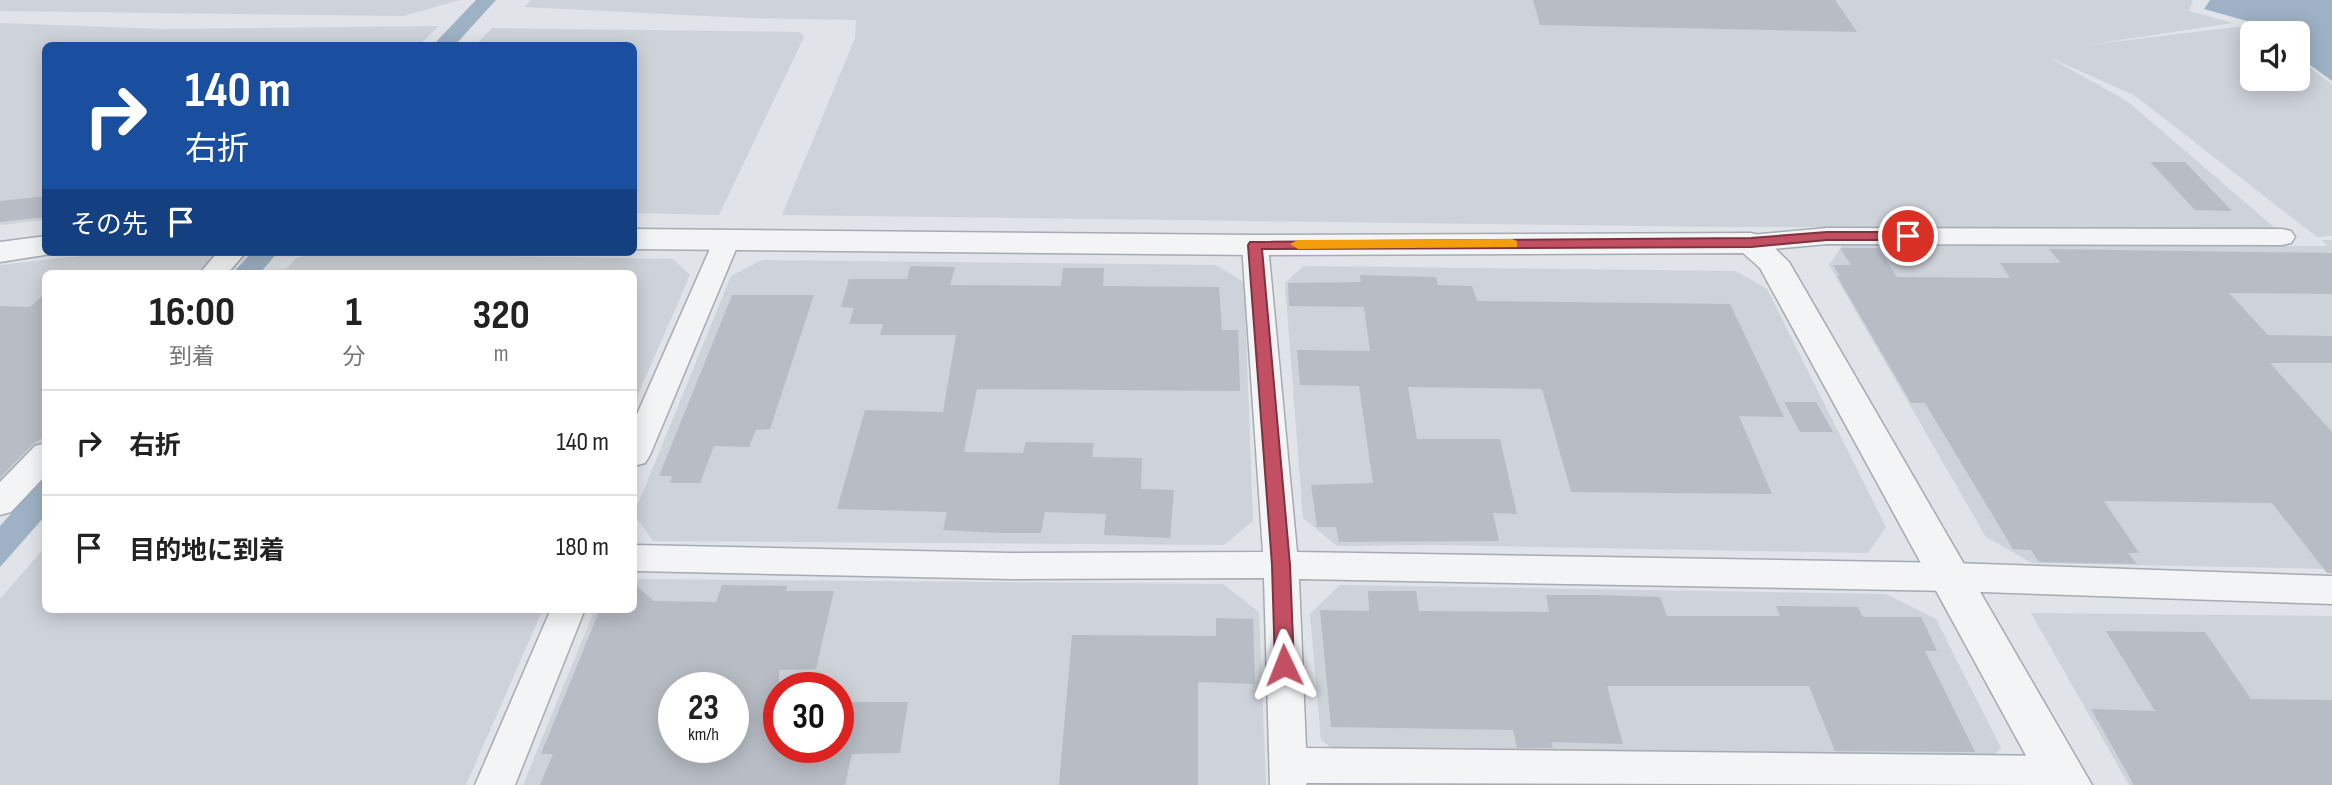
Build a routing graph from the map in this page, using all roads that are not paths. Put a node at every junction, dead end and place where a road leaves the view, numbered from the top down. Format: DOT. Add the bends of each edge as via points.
graph roads {
  1 [pos="2282,237"];
  2 [pos="637,239"];
  3 [pos="726,242"];
  4 [pos="1751,243"];
  5 [pos="1255,245"];
  6 [pos="42,246"];
  7 [pos="0,251"];
  8 [pos="229,256"];
  9 [pos="216,270"];
  10 [pos="637,448"];
  11 [pos="42,458"];
  12 [pos="0,503"];
  13 [pos="637,558"];
  14 [pos="1281,565"];
  15 [pos="1952,577"];
  16 [pos="2332,590"];
  17 [pos="566,613"];
  18 [pos="1288,775"];
  19 [pos="2065,779"];
  20 [pos="495,785"];
  1 -- 4 [label="street" via="1827,236"];
  2 -- 3 [label="street"];
  3 -- 5 [label="street"];
  3 -- 10 [label="street"];
  4 -- 5 [label="street"];
  4 -- 15 [label="street" via="1773,262"];
  5 -- 14 [label="street"];
  6 -- 7 [label="street"];
  8 -- 9 [label="street"];
  11 -- 12 [label="street"];
  13 -- 14 [label="street" via="1009,566"];
  14 -- 15 [label="street"];
  14 -- 18 [label="street"];
  15 -- 16 [label="street"];
  15 -- 19 [label="street"];
  17 -- 20 [label="street"];
  18 -- 19 [label="street"];
}
